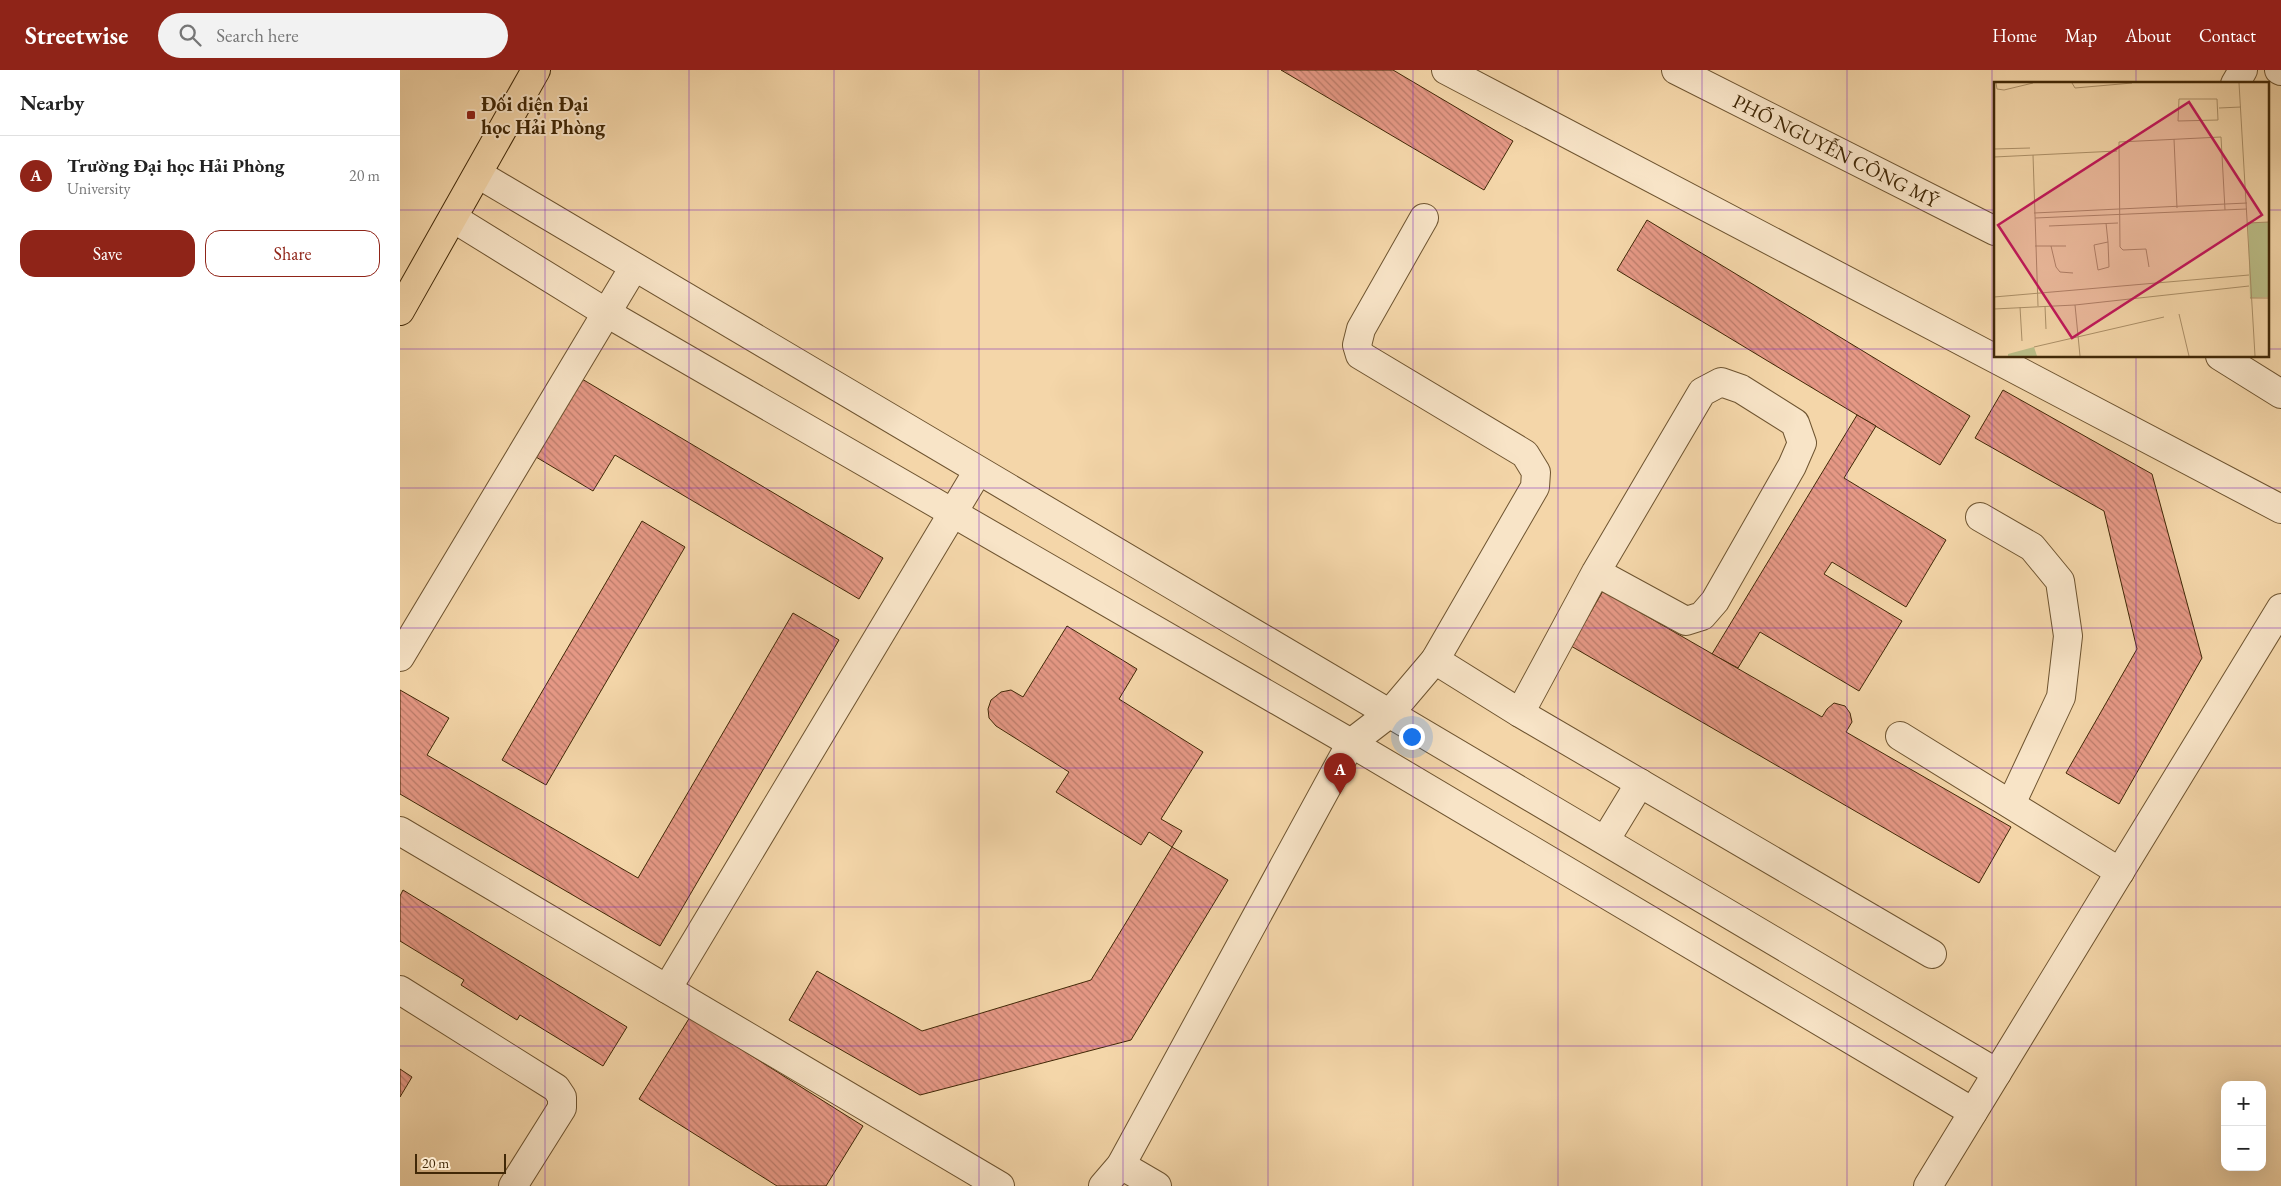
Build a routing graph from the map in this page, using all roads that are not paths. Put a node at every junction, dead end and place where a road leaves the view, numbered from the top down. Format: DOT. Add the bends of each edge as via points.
graph roads {
  1 [pos="1446,70"];
  2 [pos="1676,70"];
  3 [pos="2243,70"];
  4 [pos="530,72"];
  5 [pos="2236,82"];
  6 [pos="478,174"];
  7 [pos="452,218"];
  8 [pos="1424,218"];
  9 [pos="1994,230"];
  10 [pos="634,267"];
  11 [pos="400,311"];
  12 [pos="605,312"];
  13 [pos="2223,358"];
  14 [pos="2281,394"];
  15 [pos="978,471"];
  16 [pos="2281,509"];
  17 [pos="953,512"];
  18 [pos="1980,517"];
  19 [pos="1596,572"];
  20 [pos="2281,608"];
  21 [pos="400,657"];
  22 [pos="1435,660"];
  23 [pos="1520,712"];
  24 [pos="1390,713"];
  25 [pos="1900,736"];
  26 [pos="1351,743"];
  27 [pos="1640,782"];
  28 [pos="2011,804"];
  29 [pos="400,831"];
  30 [pos="1606,839"];
  31 [pos="2120,872"];
  32 [pos="1932,954"];
  33 [pos="667,989"];
  34 [pos="400,990"];
  35 [pos="1997,1073"];
  36 [pos="1973,1112"];
  37 [pos="1121,1165"];
  38 [pos="513,1186"];
  39 [pos="1000,1186"];
  40 [pos="1102,1186"];
  41 [pos="1158,1186"];
  42 [pos="1928,1186"];
  1 -- 16 [label="street"];
  2 -- 9 [label="street, PHỐ NGUYỄN CÔNG MỸ"];
  3 -- 5 [label="street"];
  4 -- 6 [label="main road"];
  6 -- 7 [label="main road"];
  6 -- 10 [label="street"];
  7 -- 11 [label="main road"];
  7 -- 12 [label="street"];
  8 -- 22 [label="street" via="1361,329 1357,345 1360,356 1525,454 1536,472 1535,487"];
  10 -- 12 [label="street"];
  10 -- 15 [label="street"];
  12 -- 17 [label="street"];
  12 -- 21 [label="street"];
  13 -- 14 [label="street"];
  15 -- 17 [label="street"];
  15 -- 24 [label="street"];
  17 -- 26 [label="street"];
  17 -- 33 [label="street"];
  18 -- 28 [label="street" via="2032,547 2060,580 2068,636 2061,698"];
  19 -- 19 [label="street" via="1686,621 1702,616 1715,601 1792,466 1802,443 1795,424 1741,389 1721,382 1702,392"];
  19 -- 23 [label="street"];
  20 -- 31 [label="street"];
  22 -- 23 [label="street"];
  22 -- 24 [label="street"];
  23 -- 27 [label="street"];
  24 -- 26 [label="street"];
  24 -- 30 [label="street"];
  25 -- 28 [label="street"];
  26 -- 36 [label="street"];
  26 -- 37 [label="street"];
  27 -- 30 [label="street"];
  27 -- 32 [label="street"];
  28 -- 31 [label="street"];
  29 -- 33 [label="street"];
  30 -- 35 [label="street"];
  31 -- 35 [label="street"];
  33 -- 39 [label="street"];
  34 -- 38 [label="street" via="556,1088 562,1097 562,1108"];
  35 -- 36 [label="street"];
  36 -- 42 [label="street"];
  37 -- 40 [label="street"];
  37 -- 41 [label="street"];
}
